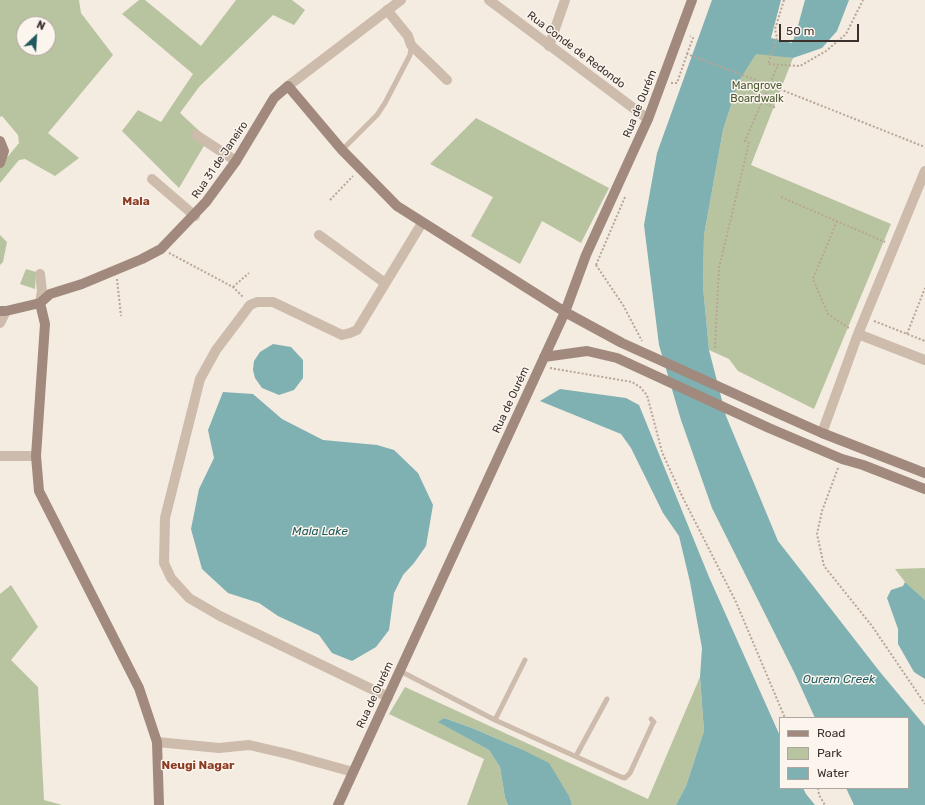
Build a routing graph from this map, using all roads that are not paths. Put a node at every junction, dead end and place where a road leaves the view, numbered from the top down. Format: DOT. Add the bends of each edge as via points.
graph roads {
  1 [pos="401,0"];
  2 [pos="489,0"];
  3 [pos="565,0"];
  4 [pos="692,0"];
  5 [pos="387,10"];
  6 [pos="411,45"];
  7 [pos="550,46"];
  8 [pos="447,80"];
  9 [pos="288,86"];
  10 [pos="648,118"];
  11 [pos="196,135"];
  12 [pos="0,141"];
  13 [pos="342,150"];
  14 [pos="236,161"];
  15 [pos="0,163"];
  16 [pos="925,170"];
  17 [pos="152,179"];
  18 [pos="195,216"];
  19 [pos="422,223"];
  20 [pos="319,235"];
  21 [pos="40,274"];
  22 [pos="385,283"];
  23 [pos="40,303"];
  24 [pos="3,311"];
  25 [pos="565,312"];
  26 [pos="0,323"];
  27 [pos="858,334"];
  28 [pos="544,357"];
  29 [pos="925,360"];
  30 [pos="822,433"];
  31 [pos="869,451"];
  32 [pos="0,456"];
  33 [pos="36,456"];
  34 [pos="863,465"];
  35 [pos="925,472"];
  36 [pos="925,489"];
  37 [pos="525,660"];
  38 [pos="400,671"];
  39 [pos="388,697"];
  40 [pos="606,699"];
  41 [pos="651,719"];
  42 [pos="495,720"];
  43 [pos="157,742"];
  44 [pos="576,756"];
  45 [pos="353,772"];
  46 [pos="159,805"];
  47 [pos="338,805"];
  1 -- 5 [label="street, Rua 31 de Janeiro"];
  2 -- 7 [label="street, Rua Conde de Redondo"];
  3 -- 7 [label="street"];
  4 -- 10 [label="street, Rua de Ourém"];
  5 -- 6 [label="street" via="408,36"];
  5 -- 9 [label="street, Rua 31 de Janeiro"];
  6 -- 8 [label="street"];
  6 -- 13 [label="lane" via="410,56 385,103 377,115"];
  7 -- 10 [label="street, Rua Conde de Redondo"];
  9 -- 13 [label="street"];
  9 -- 14 [label="street, Rua 31 de Janeiro" via="274,98"];
  10 -- 25 [label="street, Rua de Ourém" via="586,255"];
  11 -- 14 [label="street"];
  12 -- 15 [label="street" via="4,151"];
  13 -- 19 [label="street" via="397,206"];
  14 -- 18 [label="street, Rua 31 de Janeiro"];
  16 -- 27 [label="street"];
  17 -- 18 [label="street"];
  18 -- 23 [label="street, Rua 31 de Janeiro" via="161,249 82,284 50,294"];
  19 -- 22 [label="street"];
  19 -- 25 [label="street"];
  20 -- 22 [label="street"];
  21 -- 23 [label="street"];
  22 -- 39 [label="street" via="357,330 350,334 342,335 273,302 257,302 250,305 216,350 200,379 165,518 164,563 171,578 189,598 220,616"];
  23 -- 24 [label="street"];
  23 -- 33 [label="street" via="45,324"];
  24 -- 26 [label="street"];
  25 -- 28 [label="street, Rua de Ourém"];
  25 -- 30 [label="street" via="622,343"];
  27 -- 29 [label="street"];
  27 -- 30 [label="street"];
  28 -- 34 [label="street" via="587,350 617,358 769,428 842,459"];
  28 -- 38 [label="street, Rua de Ourém"];
  30 -- 31 [label="street"];
  31 -- 34 [label="street"];
  31 -- 35 [label="street"];
  32 -- 33 [label="street"];
  33 -- 43 [label="street" via="39,491 139,688"];
  34 -- 36 [label="street"];
  37 -- 42 [label="lane"];
  38 -- 39 [label="street, Rua de Ourém"];
  38 -- 42 [label="lane"];
  39 -- 45 [label="street, Rua de Ourém"];
  40 -- 44 [label="lane"];
  41 -- 44 [label="lane" via="654,722 630,773 625,778"];
  42 -- 44 [label="lane"];
  43 -- 45 [label="street" via="219,748 249,745"];
  43 -- 46 [label="street"];
  45 -- 47 [label="street, Rua de Ourém"];
}
